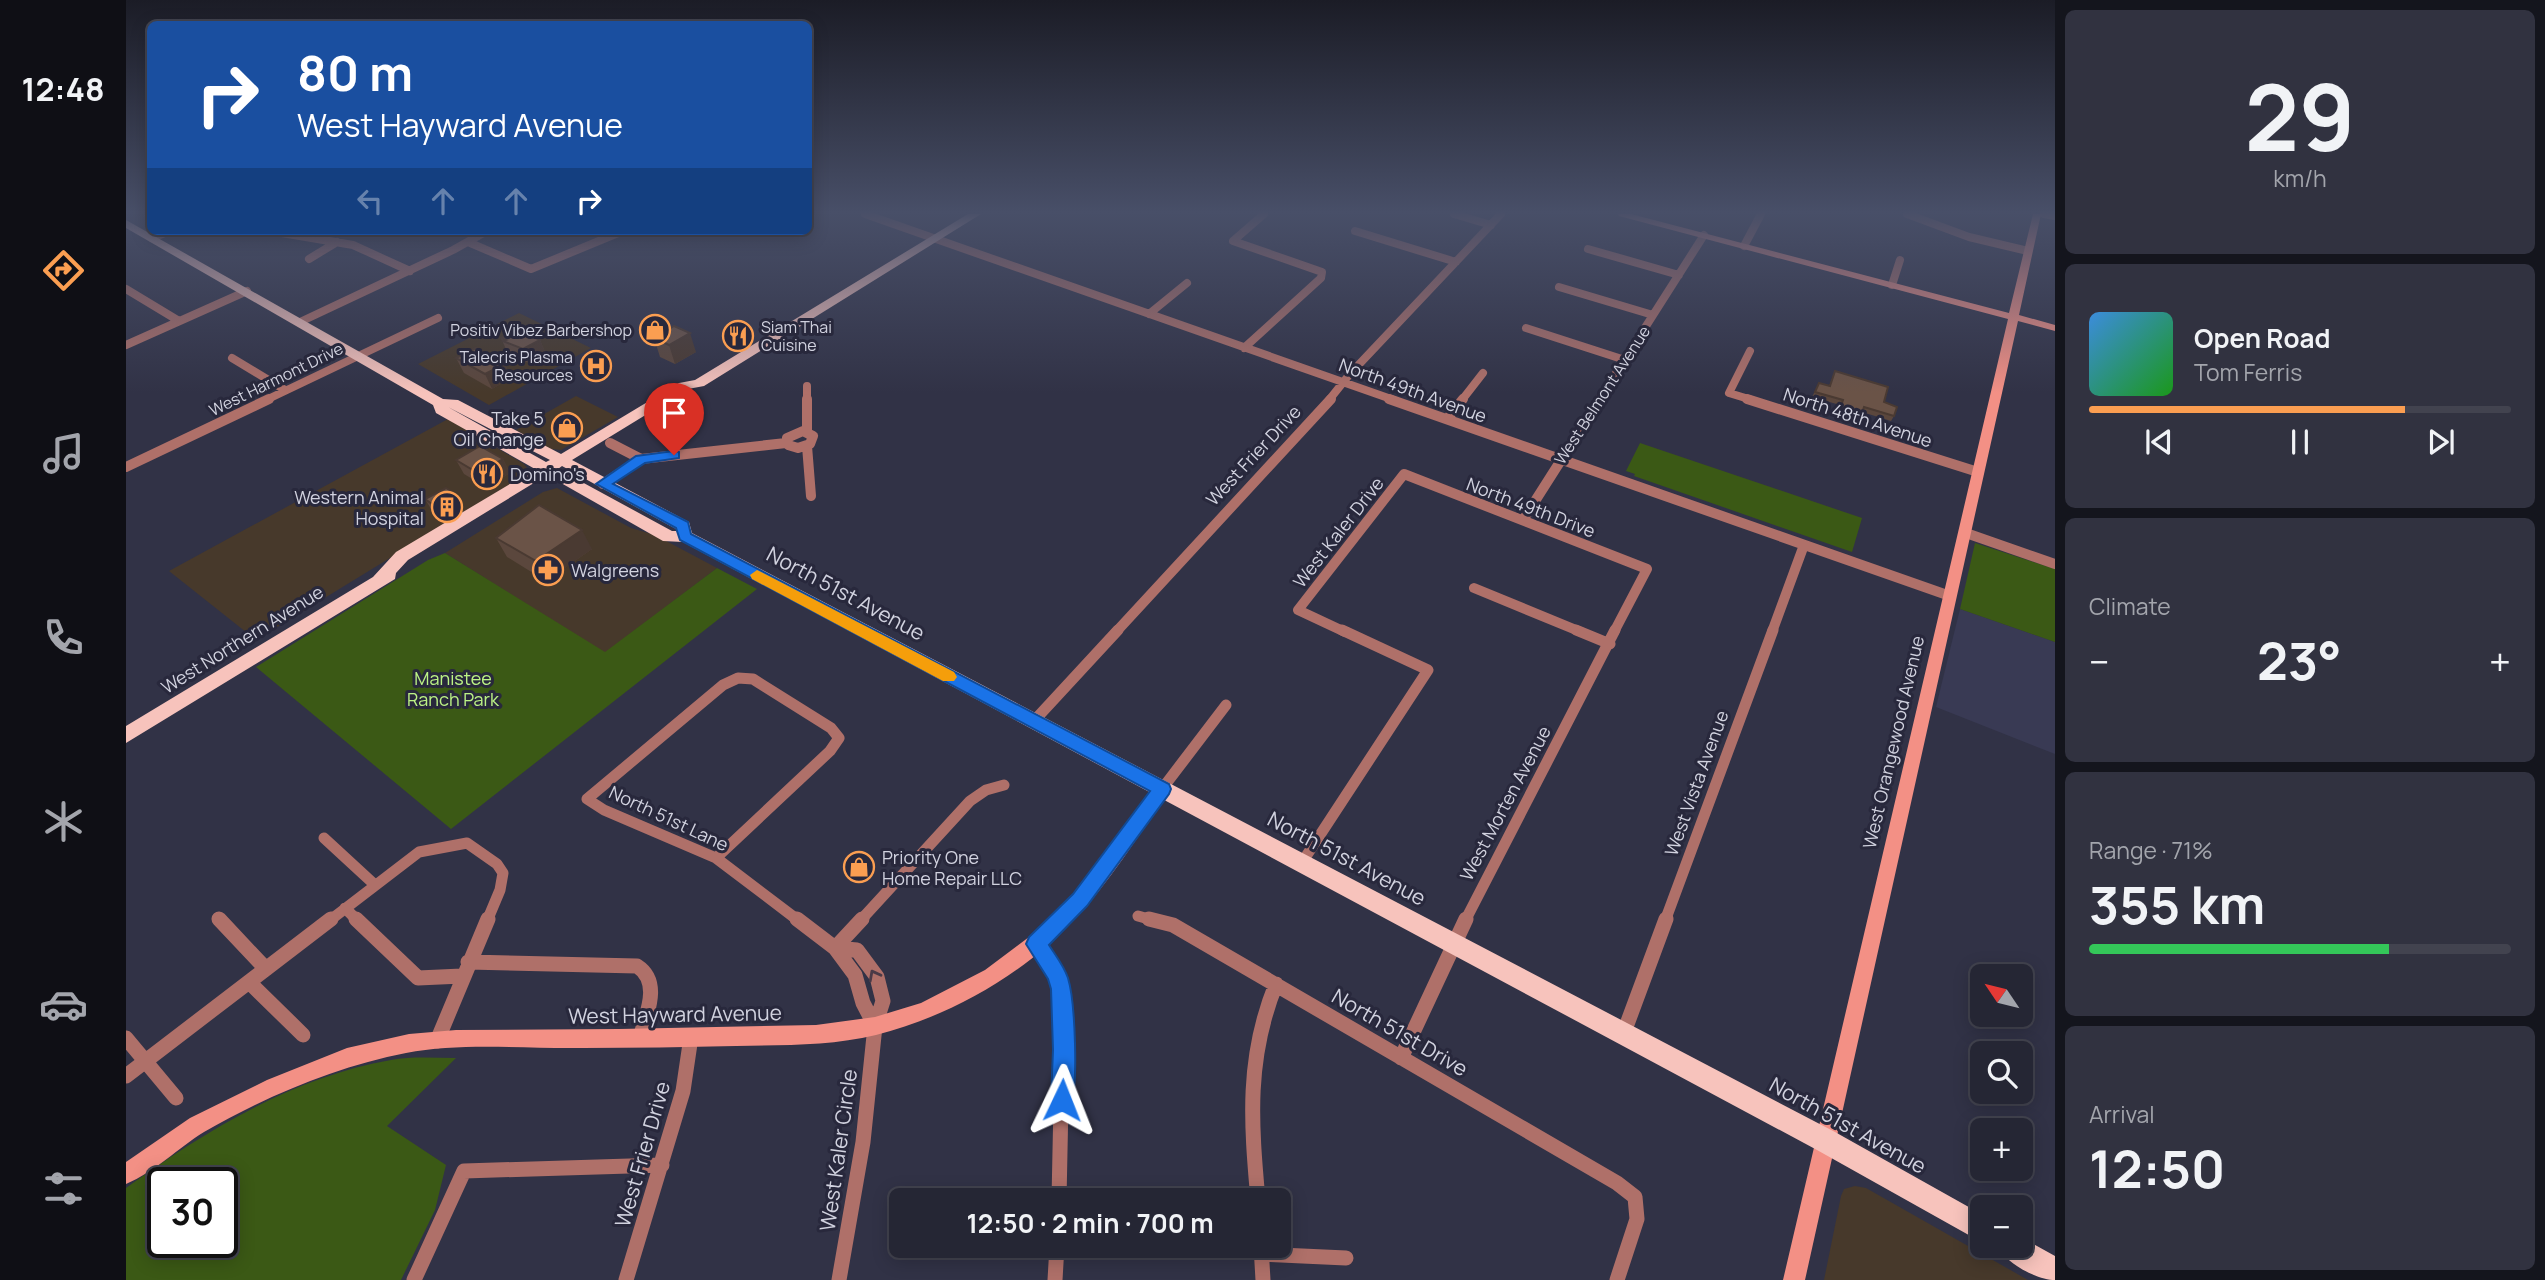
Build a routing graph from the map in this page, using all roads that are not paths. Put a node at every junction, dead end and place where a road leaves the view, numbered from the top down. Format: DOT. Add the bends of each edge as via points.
graph roads {
  1 [pos="216,274"];
  2 [pos="404,274"];
  3 [pos="877,274"];
  4 [pos="1034,274"];
  5 [pos="1322,274"];
  6 [pos="1445,274"];
  7 [pos="1675,274"];
  8 [pos="1849,274"];
  9 [pos="1896,274"];
  10 [pos="2023,274"];
  11 [pos="1679,275"];
  12 [pos="1187,283"];
  13 [pos="1892,285"];
  14 [pos="1559,286"];
  15 [pos="127,290"];
  16 [pos="247,291"];
  17 [pos="1149,314"];
  18 [pos="1653,315"];
  19 [pos="2014,317"];
  20 [pos="439,318"];
  21 [pos="179,321"];
  22 [pos="300,322"];
  23 [pos="1526,328"];
  24 [pos="2055,328"];
  25 [pos="126,345"];
  26 [pos="1244,348"];
  27 [pos="1750,351"];
  28 [pos="358,355"];
  29 [pos="232,358"];
  30 [pos="1625,360"];
  31 [pos="1483,373"];
  32 [pos="1344,382"];
  33 [pos="699,383"];
  34 [pos="807,386"];
  35 [pos="285,390"];
  36 [pos="1447,419"];
  37 [pos="807,432"];
  38 [pos="610,443"];
  39 [pos="786,443"];
  40 [pos="807,446"];
  41 [pos="641,459"];
  42 [pos="1561,459"];
  43 [pos="126,467"];
  44 [pos="558,469"];
  45 [pos="1978,472"];
  46 [pos="1404,474"];
  47 [pos="603,484"];
  48 [pos="811,496"];
  49 [pos="1523,520"];
  50 [pos="1966,533"];
  51 [pos="685,536"];
  52 [pos="1804,545"];
  53 [pos="2055,564"];
  54 [pos="1647,569"];
  55 [pos="1474,588"];
  56 [pos="1950,596"];
  57 [pos="1610,645"];
  58 [pos="1226,705"];
  59 [pos="1033,722"];
  60 [pos="126,735"];
  61 [pos="1004,785"];
  62 [pos="1162,789"];
  63 [pos="324,838"];
  64 [pos="716,858"];
  65 [pos="1301,864"];
  66 [pos="375,885"];
  67 [pos="345,908"];
  68 [pos="1138,916"];
  69 [pos="218,918"];
  70 [pos="1036,944"];
  71 [pos="1453,945"];
  72 [pos="835,948"];
  73 [pos="468,962"];
  74 [pos="266,969"];
  75 [pos="462,976"];
  76 [pos="250,982"];
  77 [pos="1276,984"];
  78 [pos="876,1026"];
  79 [pos="303,1035"];
  80 [pos="1623,1035"];
  81 [pos="691,1037"];
  82 [pos="126,1038"];
  83 [pos="640,1038"];
  84 [pos="437,1041"];
  85 [pos="1401,1058"];
  86 [pos="146,1061"];
  87 [pos="126,1076"];
  88 [pos="176,1098"];
  89 [pos="1826,1141"];
  90 [pos="662,1165"];
  91 [pos="126,1174"];
  92 [pos="1059,1188"];
  93 [pos="1257,1188"];
  94 [pos="1970,1223"];
  95 [pos="1291,1253"];
  96 [pos="1056,1258"];
  97 [pos="1262,1258"];
  98 [pos="1346,1258"];
  99 [pos="2032,1258"];
  100 [pos="2055,1271"];
  101 [pos="414,1280"];
  102 [pos="626,1280"];
  103 [pos="839,1280"];
  104 [pos="1055,1280"];
  105 [pos="1263,1280"];
  106 [pos="1617,1280"];
  107 [pos="1794,1280"];
  1 -- 16 [label="main road, North 51st Avenue"];
  2 -- 22 [label="street"];
  3 -- 33 [label="main road, West Northern Avenue"];
  4 -- 17 [label="street, North 49th Avenue"];
  5 -- 26 [label="street"];
  6 -- 32 [label="street, West Frier Drive"];
  7 -- 11 [label="street"];
  8 -- 13 [label="street"];
  9 -- 13 [label="street"];
  10 -- 19 [label="street, West Orangewood Avenue"];
  11 -- 18 [label="street, West Belmont Avenue"];
  12 -- 17 [label="street"];
  13 -- 19 [label="street"];
  14 -- 18 [label="street"];
  15 -- 21 [label="street"];
  16 -- 21 [label="street"];
  16 -- 22 [label="main road, North 51st Avenue"];
  17 -- 26 [label="street, North 49th Avenue"];
  18 -- 30 [label="street, West Belmont Avenue"];
  19 -- 24 [label="street"];
  19 -- 45 [label="street, West Orangewood Avenue"];
  20 -- 28 [label="street, West Harmont Drive"];
  21 -- 25 [label="street"];
  22 -- 28 [label="main road, North 51st Avenue"];
  23 -- 30 [label="street"];
  26 -- 32 [label="street, North 49th Avenue"];
  27 -- 45 [label="street, North 48th Avenue" via="1730,393"];
  28 -- 35 [label="street, West Harmont Drive"];
  28 -- 44 [label="main road, North 51st Avenue" via="440,403 441,410"];
  29 -- 35 [label="street"];
  30 -- 42 [label="street, West Belmont Avenue"];
  31 -- 36 [label="street"];
  32 -- 36 [label="street, North 49th Avenue"];
  32 -- 59 [label="street, West Frier Drive"];
  33 -- 38 [label="main road, West Northern Avenue" via="696,390"];
  33 -- 44 [label="main road, West Northern Avenue" via="684,386"];
  34 -- 37 [label="street"];
  35 -- 43 [label="street, West Harmont Drive"];
  36 -- 42 [label="street, North 49th Avenue"];
  37 -- 39 [label="street" via="790,435"];
  37 -- 40 [label="street" via="814,438"];
  38 -- 41 [label="street"];
  38 -- 44 [label="main road, West Northern Avenue"];
  39 -- 40 [label="street" via="794,448"];
  39 -- 41 [label="street"];
  40 -- 48 [label="street"];
  41 -- 47 [label="street"];
  42 -- 49 [label="street, West Belmont Avenue"];
  42 -- 52 [label="street, North 49th Avenue"];
  44 -- 47 [label="main road, North 51st Avenue"];
  44 -- 51 [label="main road, North 51st Avenue" via="669,537"];
  44 -- 60 [label="main road, West Northern Avenue" via="402,556 380,579"];
  45 -- 50 [label="street, West Orangewood Avenue"];
  46 -- 49 [label="street, North 49th Drive"];
  46 -- 65 [label="street, West Kaler Drive" via="1298,610 1428,670"];
  47 -- 51 [label="main road, North 51st Avenue" via="682,526"];
  49 -- 54 [label="street, North 49th Drive"];
  50 -- 53 [label="street"];
  50 -- 56 [label="street, West Orangewood Avenue"];
  51 -- 59 [label="main road, North 51st Avenue"];
  52 -- 56 [label="street, North 49th Avenue"];
  52 -- 80 [label="street, West Vista Avenue"];
  54 -- 57 [label="street, West Morten Avenue"];
  55 -- 57 [label="street"];
  56 -- 89 [label="street, West Orangewood Avenue"];
  57 -- 71 [label="street, West Morten Avenue"];
  58 -- 62 [label="street"];
  59 -- 62 [label="main road, North 51st Avenue"];
  61 -- 72 [label="street" via="970,801"];
  62 -- 65 [label="main road, North 51st Avenue"];
  62 -- 70 [label="street, West Hayward Avenue" via="1080,900"];
  63 -- 66 [label="street"];
  64 -- 64 [label="street, North 51st Lane" via="839,738 831,728 754,679 739,677 723,685 587,799"];
  64 -- 72 [label="street, North 51st Lane"];
  65 -- 71 [label="main road, North 51st Avenue"];
  66 -- 67 [label="street"];
  66 -- 73 [label="street" via="419,852 448,846 467,843 497,864 503,873 500,890"];
  67 -- 74 [label="street"];
  67 -- 75 [label="street" via="418,978"];
  68 -- 77 [label="street, North 51st Drive" via="1172,925"];
  69 -- 74 [label="street"];
  70 -- 78 [label="street, West Hayward Avenue" via="942,1002"];
  70 -- 92 [label="street" via="1057,975 1063,1005"];
  71 -- 80 [label="main road, North 51st Avenue"];
  71 -- 85 [label="street, West Morten Avenue"];
  72 -- 78 [label="street, North 51st Lane" via="855,975"];
  78 -- 72 [label="street, North 51st Lane, one-way" via="883,1001 877,977 857,950"];
  73 -- 75 [label="street"];
  73 -- 83 [label="street" via="643,968 652,985"];
  74 -- 76 [label="street"];
  75 -- 84 [label="street"];
  76 -- 79 [label="street"];
  76 -- 86 [label="street"];
  77 -- 85 [label="street, North 51st Drive"];
  77 -- 93 [label="street" via="1259,1027 1251,1065"];
  78 -- 81 [label="street, West Hayward Avenue" via="798,1035"];
  78 -- 103 [label="street, West Kaler Circle" via="863,1142"];
  80 -- 89 [label="main road, North 51st Avenue"];
  81 -- 83 [label="street, West Hayward Avenue"];
  81 -- 90 [label="street, West Frier Drive" via="683,1091"];
  82 -- 86 [label="street"];
  83 -- 84 [label="street, West Hayward Avenue"];
  84 -- 91 [label="street, West Hayward Avenue" via="347,1056 274,1087 197,1125"];
  85 -- 106 [label="street, North 51st Drive" via="1635,1197 1637,1219"];
  86 -- 87 [label="street"];
  86 -- 88 [label="street"];
  89 -- 94 [label="main road, North 51st Avenue"];
  89 -- 107 [label="street, West Orangewood Avenue"];
  90 -- 101 [label="street" via="464,1171"];
  90 -- 102 [label="street, West Frier Drive"];
  95 -- 98 [label="street"];
  96 -- 104 [label="street"];
  97 -- 105 [label="street"];
  99 -- 100 [label="main road"];
}
